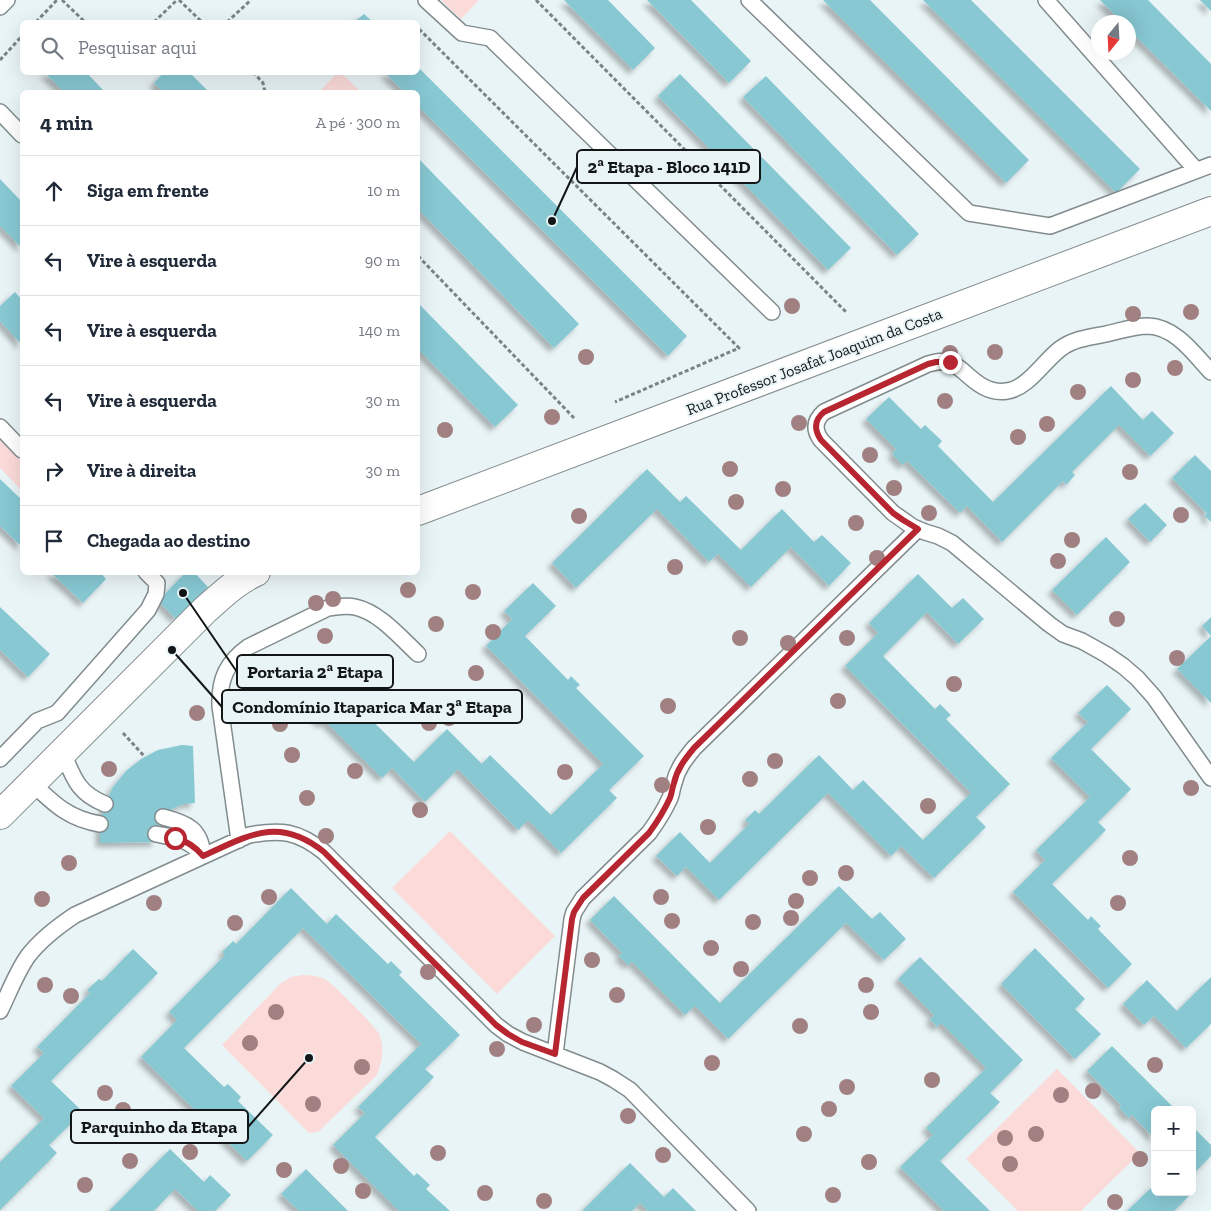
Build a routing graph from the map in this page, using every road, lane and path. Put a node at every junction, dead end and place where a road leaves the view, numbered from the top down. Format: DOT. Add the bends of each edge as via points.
graph roads {
  1 [pos="7,0"];
  2 [pos="57,0"];
  3 [pos="62,0"];
  4 [pos="178,0"];
  5 [pos="251,0"];
  6 [pos="426,0"];
  7 [pos="536,0"];
  8 [pos="749,0"];
  9 [pos="1046,0"];
  10 [pos="0,8"];
  11 [pos="38,20"];
  12 [pos="83,20"];
  13 [pos="156,20"];
  14 [pos="200,20"];
  15 [pos="230,20"];
  16 [pos="420,30"];
  17 [pos="20,38"];
  18 [pos="0,60"];
  19 [pos="256,75"];
  20 [pos="265,90"];
  21 [pos="0,112"];
  22 [pos="20,133"];
  23 [pos="1211,165"];
  24 [pos="1196,170"];
  25 [pos="1211,211"];
  26 [pos="420,258"];
  27 [pos="772,312"];
  28 [pos="847,313"];
  29 [pos="1211,372"];
  30 [pos="611,403"];
  31 [pos="584,415"];
  32 [pos="0,427"];
  33 [pos="20,448"];
  34 [pos="420,510"];
  35 [pos="918,529"];
  36 [pos="149,575"];
  37 [pos="250,575"];
  38 [pos="418,654"];
  39 [pos="63,753"];
  40 [pos="0,759"];
  41 [pos="1211,778"];
  42 [pos="32,784"];
  43 [pos="105,804"];
  44 [pos="0,815"];
  45 [pos="163,817"];
  46 [pos="100,824"];
  47 [pos="156,834"];
  48 [pos="239,840"];
  49 [pos="203,856"];
  50 [pos="0,1011"];
  51 [pos="555,1054"];
  52 [pos="748,1211"];
  1 -- 10 [label="lane"];
  2 -- 11 [label="path"];
  3 -- 12 [label="path"];
  4 -- 13 [label="path"];
  4 -- 14 [label="path"];
  5 -- 15 [label="path"];
  6 -- 27 [label="lane" via="462,33 490,38"];
  7 -- 28 [label="path"];
  8 -- 24 [label="lane" via="969,212 1050,226"];
  9 -- 24 [label="lane"];
  16 -- 30 [label="path" via="739,348"];
  17 -- 18 [label="path"];
  19 -- 20 [label="path"];
  21 -- 22 [label="lane"];
  23 -- 24 [label="lane"];
  25 -- 34 [label="street, Rua Professor Josafat Joaquim da Costa"];
  26 -- 31 [label="path" via="574,419"];
  29 -- 35 [label="lane" via="1173,334 1147,326 1078,339 1061,348 1020,387 1005,392 985,388 950,362 936,362 824,412 816,423 821,440 893,513"];
  32 -- 33 [label="lane"];
  35 -- 41 [label="lane" via="952,543 1050,624 1123,666 1154,697"];
  35 -- 51 [label="lane" via="694,748 678,771 665,809 649,833 578,905 572,919"];
  36 -- 40 [label="lane" via="157,583 156,594 148,610 56,713 37,720"];
  37 -- 39 [label="street" via="205,610"];
  38 -- 48 [label="lane" via="368,611 342,606 328,608 248,647 232,660 219,692"];
  39 -- 42 [label="street"];
  39 -- 43 [label="lane" via="78,785 93,799"];
  42 -- 44 [label="street"];
  42 -- 46 [label="lane" via="57,807 82,820"];
  45 -- 49 [label="lane" via="181,822 193,830 202,845"];
  47 -- 49 [label="lane" via="183,840"];
  48 -- 49 [label="lane"];
  48 -- 51 [label="lane" via="249,835 285,832 312,842 496,1025 522,1042"];
  49 -- 50 [label="lane" via="74,915 56,927 18,971"];
  51 -- 52 [label="lane" via="600,1072 630,1090"];
}
